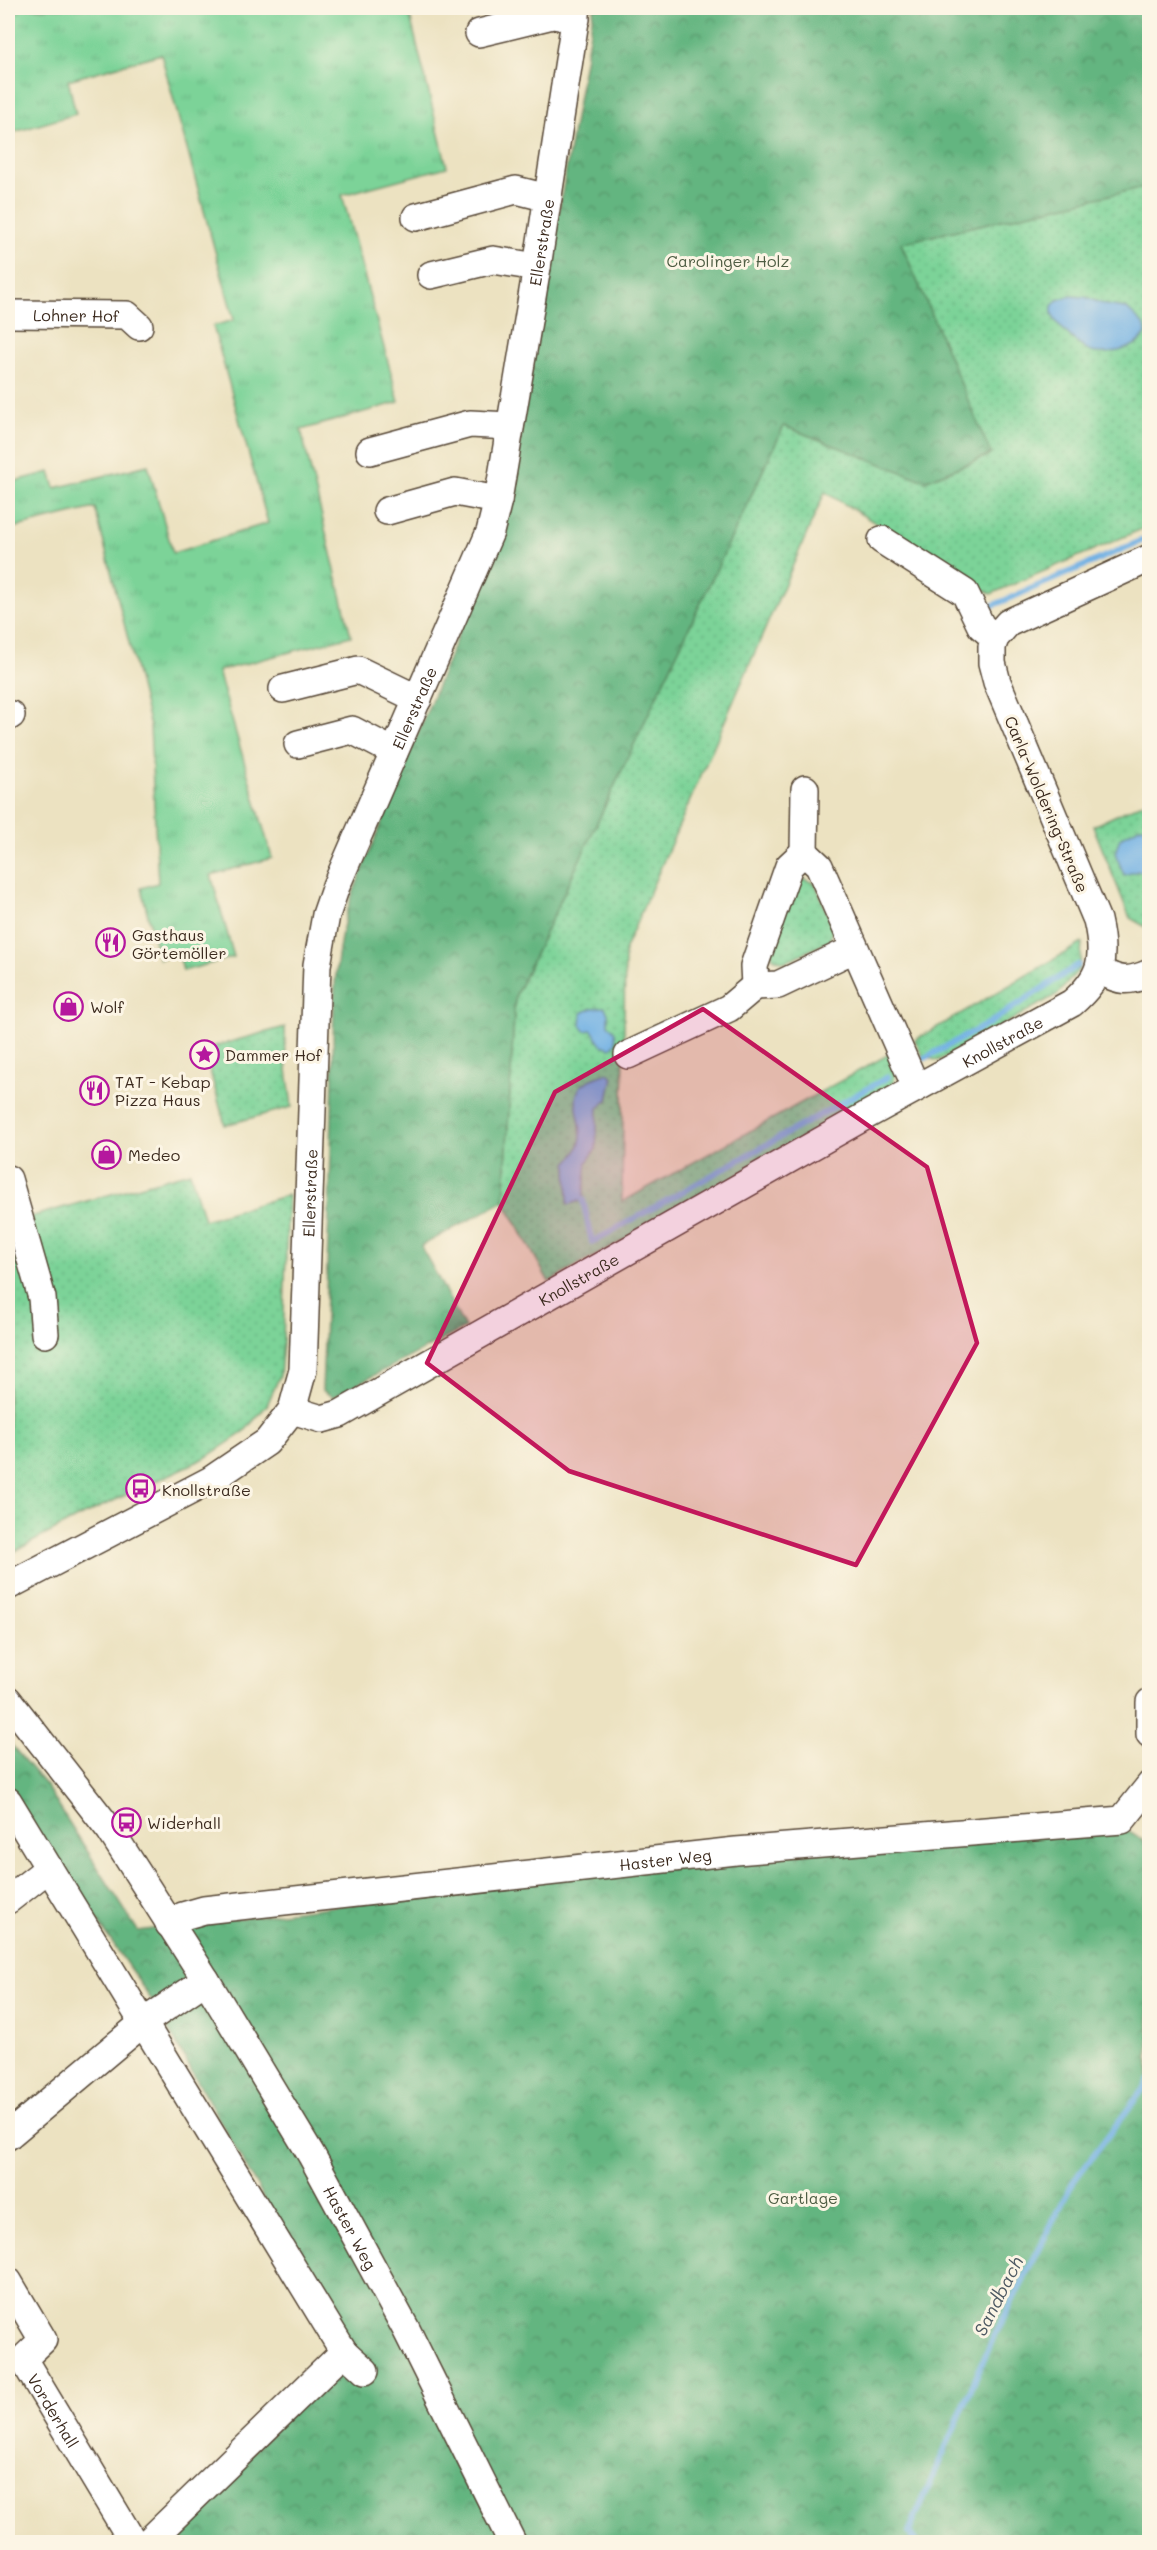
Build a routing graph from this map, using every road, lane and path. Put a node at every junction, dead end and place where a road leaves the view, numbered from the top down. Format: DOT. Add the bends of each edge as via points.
graph roads {
  1 [pos="576,13"];
  2 [pos="479,33"];
  3 [pos="548,198"];
  4 [pos="416,217"];
  5 [pos="537,267"];
  6 [pos="431,275"];
  7 [pos="8,314"];
  8 [pos="139,326"];
  9 [pos="510,426"];
  10 [pos="370,451"];
  11 [pos="498,500"];
  12 [pos="387,511"];
  13 [pos="882,540"];
  14 [pos="1149,558"];
  15 [pos="995,638"];
  16 [pos="283,689"];
  17 [pos="418,699"];
  18 [pos="298,744"];
  19 [pos="394,752"];
  20 [pos="805,789"];
  21 [pos="804,852"];
  22 [pos="854,949"];
  23 [pos="1100,970"];
  24 [pos="1149,973"];
  25 [pos="755,986"];
  26 [pos="628,1055"];
  27 [pos="916,1087"];
  28 [pos="8,1179"];
  29 [pos="45,1334"];
  30 [pos="292,1410"];
  31 [pos="8,1586"];
  32 [pos="8,1700"];
  33 [pos="1149,1702"];
  34 [pos="1149,1734"];
  35 [pos="1149,1785"];
  36 [pos="8,1801"];
  37 [pos="49,1868"];
  38 [pos="8,1900"];
  39 [pos="169,1924"];
  40 [pos="206,1980"];
  41 [pos="144,2022"];
  42 [pos="8,2136"];
  43 [pos="8,2281"];
  44 [pos="344,2352"];
  45 [pos="364,2371"];
  46 [pos="133,2542"];
  47 [pos="148,2542"];
  48 [pos="512,2542"];
  1 -- 2 [label="street"];
  1 -- 3 [label="street, Ellerstraße"];
  3 -- 4 [label="street" via="516,190"];
  3 -- 5 [label="street, Ellerstraße"];
  5 -- 6 [label="street" via="493,260"];
  5 -- 9 [label="street, Ellerstraße"];
  7 -- 8 [label="street, Lohner Hof" via="127,315"];
  9 -- 10 [label="street" via="470,424"];
  9 -- 11 [label="street, Ellerstraße"];
  11 -- 12 [label="street" via="455,492"];
  11 -- 17 [label="street, Ellerstraße" via="490,532"];
  13 -- 15 [label="street" via="965,593 981,626"];
  14 -- 15 [label="street" via="1015,619"];
  15 -- 23 [label="street, Carla-Woldering-Straße" via="992,663 1003,701 1097,921 1102,942"];
  16 -- 17 [label="street" via="358,670"];
  17 -- 19 [label="street, Ellerstraße"];
  18 -- 19 [label="street" via="352,730"];
  19 -- 30 [label="street, Ellerstraße" via="336,886 321,939 303,1370"];
  20 -- 21 [label="street"];
  21 -- 22 [label="street" via="819,866"];
  21 -- 25 [label="street" via="789,866 754,966"];
  22 -- 25 [label="street" via="778,984"];
  22 -- 27 [label="street"];
  23 -- 24 [label="street" via="1119,980"];
  23 -- 27 [label="street, Knollstraße" via="1088,989 1071,1003"];
  25 -- 26 [label="street" via="729,1008"];
  27 -- 30 [label="street, Knollstraße" via="340,1414 322,1419"];
  28 -- 29 [label="street" via="42,1298"];
  30 -- 31 [label="street" via="267,1442 211,1480"];
  32 -- 39 [label="street, Haster Weg" via="110,1830"];
  33 -- 34 [label="street"];
  35 -- 39 [label="street, Haster Weg" via="1122,1821 735,1851 460,1880 204,1910"];
  36 -- 37 [label="street"];
  37 -- 38 [label="street"];
  37 -- 41 [label="street"];
  39 -- 40 [label="street, Haster Weg"];
  40 -- 41 [label="street"];
  40 -- 48 [label="street, Haster Weg" via="312,2156 395,2308"];
  41 -- 42 [label="street"];
  41 -- 44 [label="street"];
  43 -- 46 [label="street, Vorderhall" via="42,2340 23,2359"];
  44 -- 45 [label="street"];
  44 -- 47 [label="street"];
}
